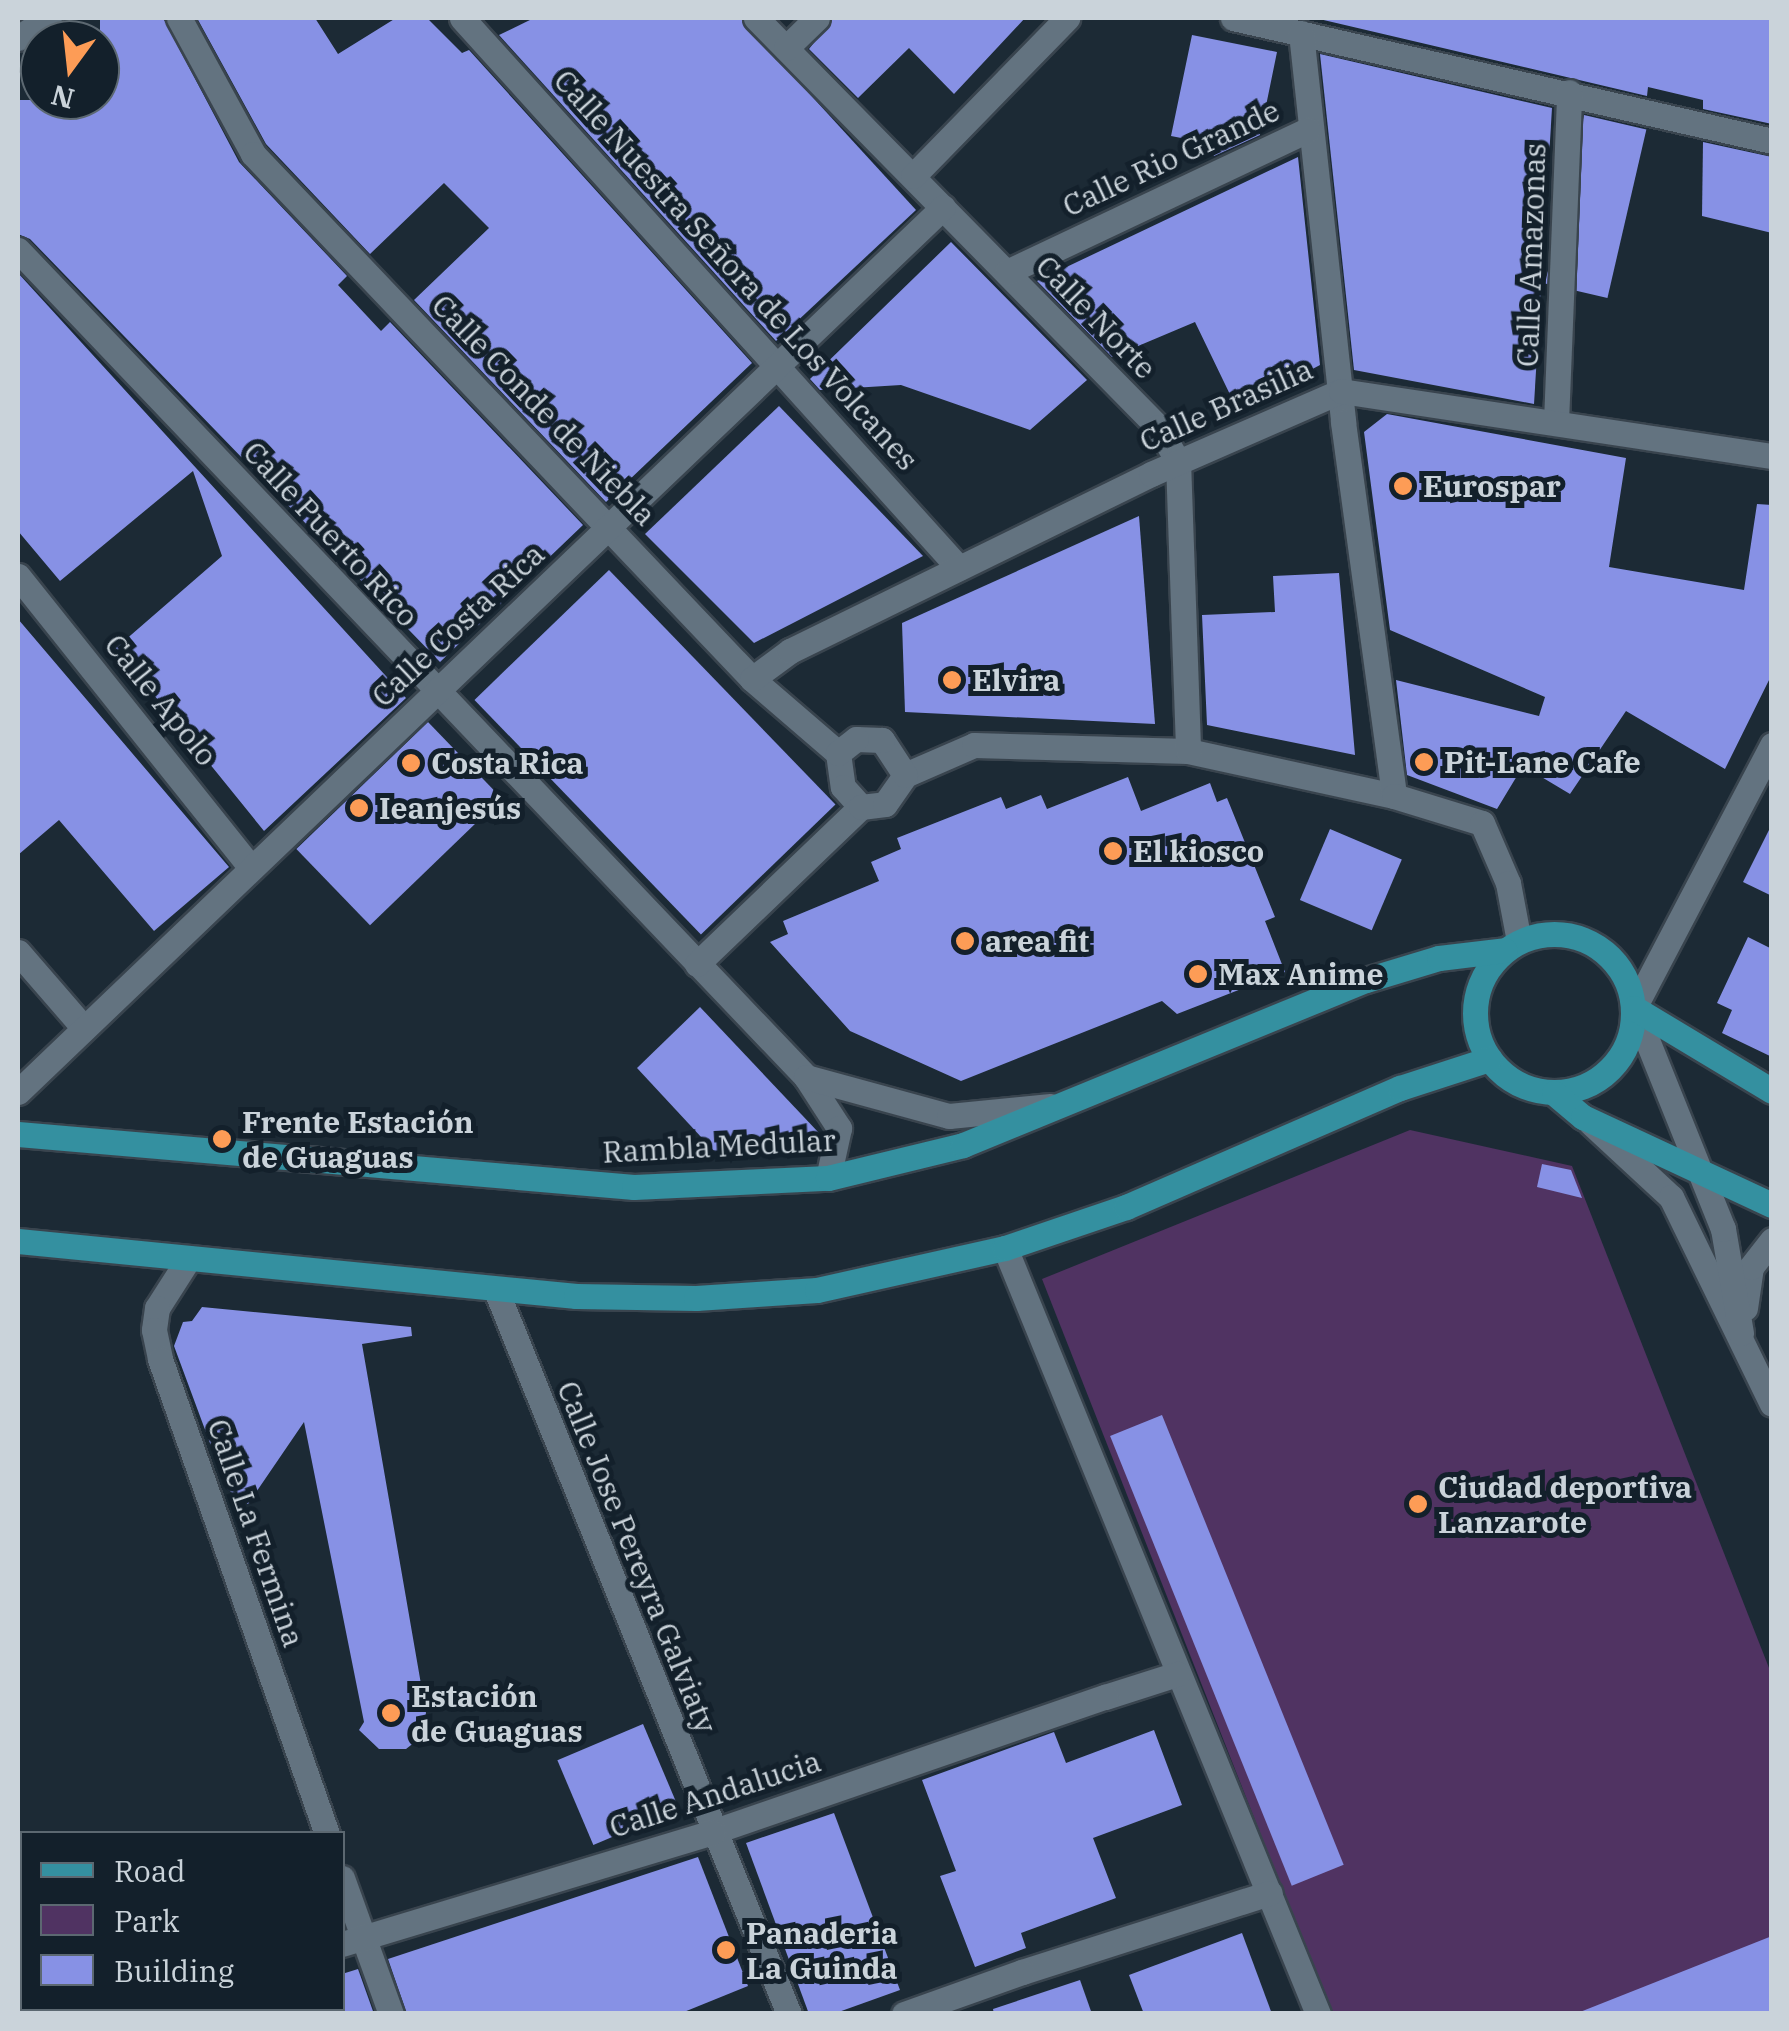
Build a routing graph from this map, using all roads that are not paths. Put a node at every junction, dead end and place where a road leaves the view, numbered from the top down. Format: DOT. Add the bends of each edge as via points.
graph roads {
  1 [pos="50,18"];
  2 [pos="178,18"];
  3 [pos="462,18"];
  4 [pos="756,18"];
  5 [pos="817,18"];
  6 [pos="1067,18"];
  7 [pos="1234,18"];
  8 [pos="1300,33"];
  9 [pos="18,38"];
  10 [pos="786,48"];
  11 [pos="1569,92"];
  12 [pos="1308,130"];
  13 [pos="1772,141"];
  14 [pos="913,176"];
  15 [pos="944,207"];
  16 [pos="18,250"];
  17 [pos="1007,272"];
  18 [pos="780,366"];
  19 [pos="1341,391"];
  20 [pos="1556,422"];
  21 [pos="1772,456"];
  22 [pos="1178,460"];
  23 [pos="610,528"];
  24 [pos="959,568"];
  25 [pos="18,576"];
  26 [pos="752,679"];
  27 [pos="438,692"];
  28 [pos="1188,751"];
  29 [pos="838,753"];
  30 [pos="1769,758"];
  31 [pos="905,775"];
  32 [pos="1394,796"];
  33 [pos="861,807"];
  34 [pos="251,868"];
  35 [pos="1512,945"];
  36 [pos="18,952"];
  37 [pos="697,964"];
  38 [pos="1634,1008"];
  39 [pos="83,1026"];
  40 [pos="1489,1059"];
  41 [pos="806,1077"];
  42 [pos="1772,1090"];
  43 [pos="18,1092"];
  44 [pos="1554,1093"];
  45 [pos="1060,1105"];
  46 [pos="1583,1117"];
  47 [pos="18,1134"];
  48 [pos="1700,1169"];
  49 [pos="828,1178"];
  50 [pos="1772,1205"];
  51 [pos="1772,1240"];
  52 [pos="18,1241"];
  53 [pos="1005,1248"];
  54 [pos="189,1258"];
  55 [pos="496,1290"];
  56 [pos="1741,1333"];
  57 [pos="1772,1404"];
  58 [pos="1177,1674"];
  59 [pos="326,1831"];
  60 [pos="712,1832"];
  61 [pos="1270,1893"];
  62 [pos="345,1895"];
  63 [pos="353,1941"];
  64 [pos="391,2014"];
  65 [pos="789,2014"];
  66 [pos="904,2014"];
  67 [pos="1318,2014"];
  1 -- 9 [label="street"];
  2 -- 23 [label="street, Calle Conde de Niebla" via="253,154"];
  3 -- 18 [label="street, Calle Nuestra Señora de Los Volcanes"];
  4 -- 10 [label="street, Calle Norte"];
  5 -- 10 [label="street"];
  6 -- 14 [label="street"];
  7 -- 8 [label="street"];
  8 -- 11 [label="street"];
  8 -- 12 [label="street"];
  10 -- 14 [label="street, Calle Norte"];
  11 -- 13 [label="street"];
  11 -- 20 [label="street, Calle Amazonas"];
  12 -- 17 [label="street, Calle Rio Grande"];
  12 -- 19 [label="street"];
  14 -- 15 [label="street, Calle Norte"];
  15 -- 17 [label="street, Calle Norte"];
  15 -- 18 [label="street, Calle Costa Rica"];
  16 -- 27 [label="street, Calle Puerto Rico"];
  17 -- 22 [label="street, Calle Norte" via="1158,427"];
  18 -- 23 [label="street, Calle Costa Rica"];
  18 -- 24 [label="street, Calle Nuestra Señora de Los Volcanes"];
  19 -- 20 [label="street, Calle Brasilia"];
  19 -- 22 [label="street, Calle Brasilia"];
  19 -- 32 [label="street"];
  20 -- 21 [label="street, Calle Brasilia"];
  22 -- 24 [label="street, Calle Brasilia"];
  22 -- 28 [label="street"];
  23 -- 26 [label="street, Calle Conde de Niebla"];
  23 -- 27 [label="street, Calle Costa Rica"];
  24 -- 26 [label="street, Calle Brasilia" via="790,651"];
  25 -- 34 [label="street, Calle Apolo"];
  26 -- 29 [label="street, Calle Conde de Niebla"];
  27 -- 34 [label="street, Calle Costa Rica"];
  27 -- 37 [label="street, Calle Puerto Rico"];
  28 -- 31 [label="street" via="974,745"];
  28 -- 32 [label="street"];
  29 -- 31 [label="street" via="856,740 882,740"];
  29 -- 33 [label="street" via="843,787"];
  30 -- 38 [label="street"];
  31 -- 33 [label="street" via="885,804"];
  32 -- 35 [label="street" via="1482,823 1508,883"];
  33 -- 37 [label="street"];
  34 -- 39 [label="street, Calle Costa Rica"];
  35 -- 38 [label="main road" via="1538,934 1584,938 1624,973"];
  35 -- 40 [label="main road" via="1476,994 1474,1020"];
  35 -- 45 [label="main road, Rambla Medular" via="1366,980"];
  36 -- 39 [label="street"];
  37 -- 41 [label="street, Calle Puerto Rico"];
  38 -- 42 [label="main road"];
  38 -- 44 [label="main road" via="1629,1042 1612,1068 1586,1086"];
  38 -- 48 [label="street"];
  39 -- 43 [label="street, Calle Costa Rica"];
  40 -- 44 [label="main road" via="1508,1078"];
  40 -- 53 [label="main road" via="1400,1088 1126,1207"];
  41 -- 45 [label="street" via="949,1116"];
  41 -- 49 [label="street, Calle Puerto Rico" via="839,1128"];
  44 -- 46 [label="main road"];
  45 -- 49 [label="main road, Rambla Medular" via="964,1145"];
  46 -- 48 [label="main road"];
  46 -- 56 [label="street" via="1671,1197 1710,1286"];
  47 -- 49 [label="main road, Rambla Medular" via="615,1186"];
  48 -- 50 [label="main road"];
  48 -- 56 [label="street" via="1723,1229"];
  51 -- 56 [label="street" via="1750,1267"];
  52 -- 54 [label="main road"];
  53 -- 55 [label="main road" via="816,1290 696,1298"];
  53 -- 58 [label="street"];
  54 -- 55 [label="main road"];
  54 -- 59 [label="street, Calle La Fermina" via="158,1308 157,1344"];
  55 -- 60 [label="street, Calle Jose Pereyra Galviaty"];
  56 -- 57 [label="street"];
  58 -- 60 [label="street, Calle Andalucia"];
  58 -- 61 [label="street"];
  60 -- 63 [label="street, Calle Andalucia"];
  60 -- 65 [label="street, Calle Jose Pereyra Galviaty"];
  61 -- 66 [label="street"];
  61 -- 67 [label="street"];
  62 -- 63 [label="street"];
  63 -- 64 [label="street"];
}
